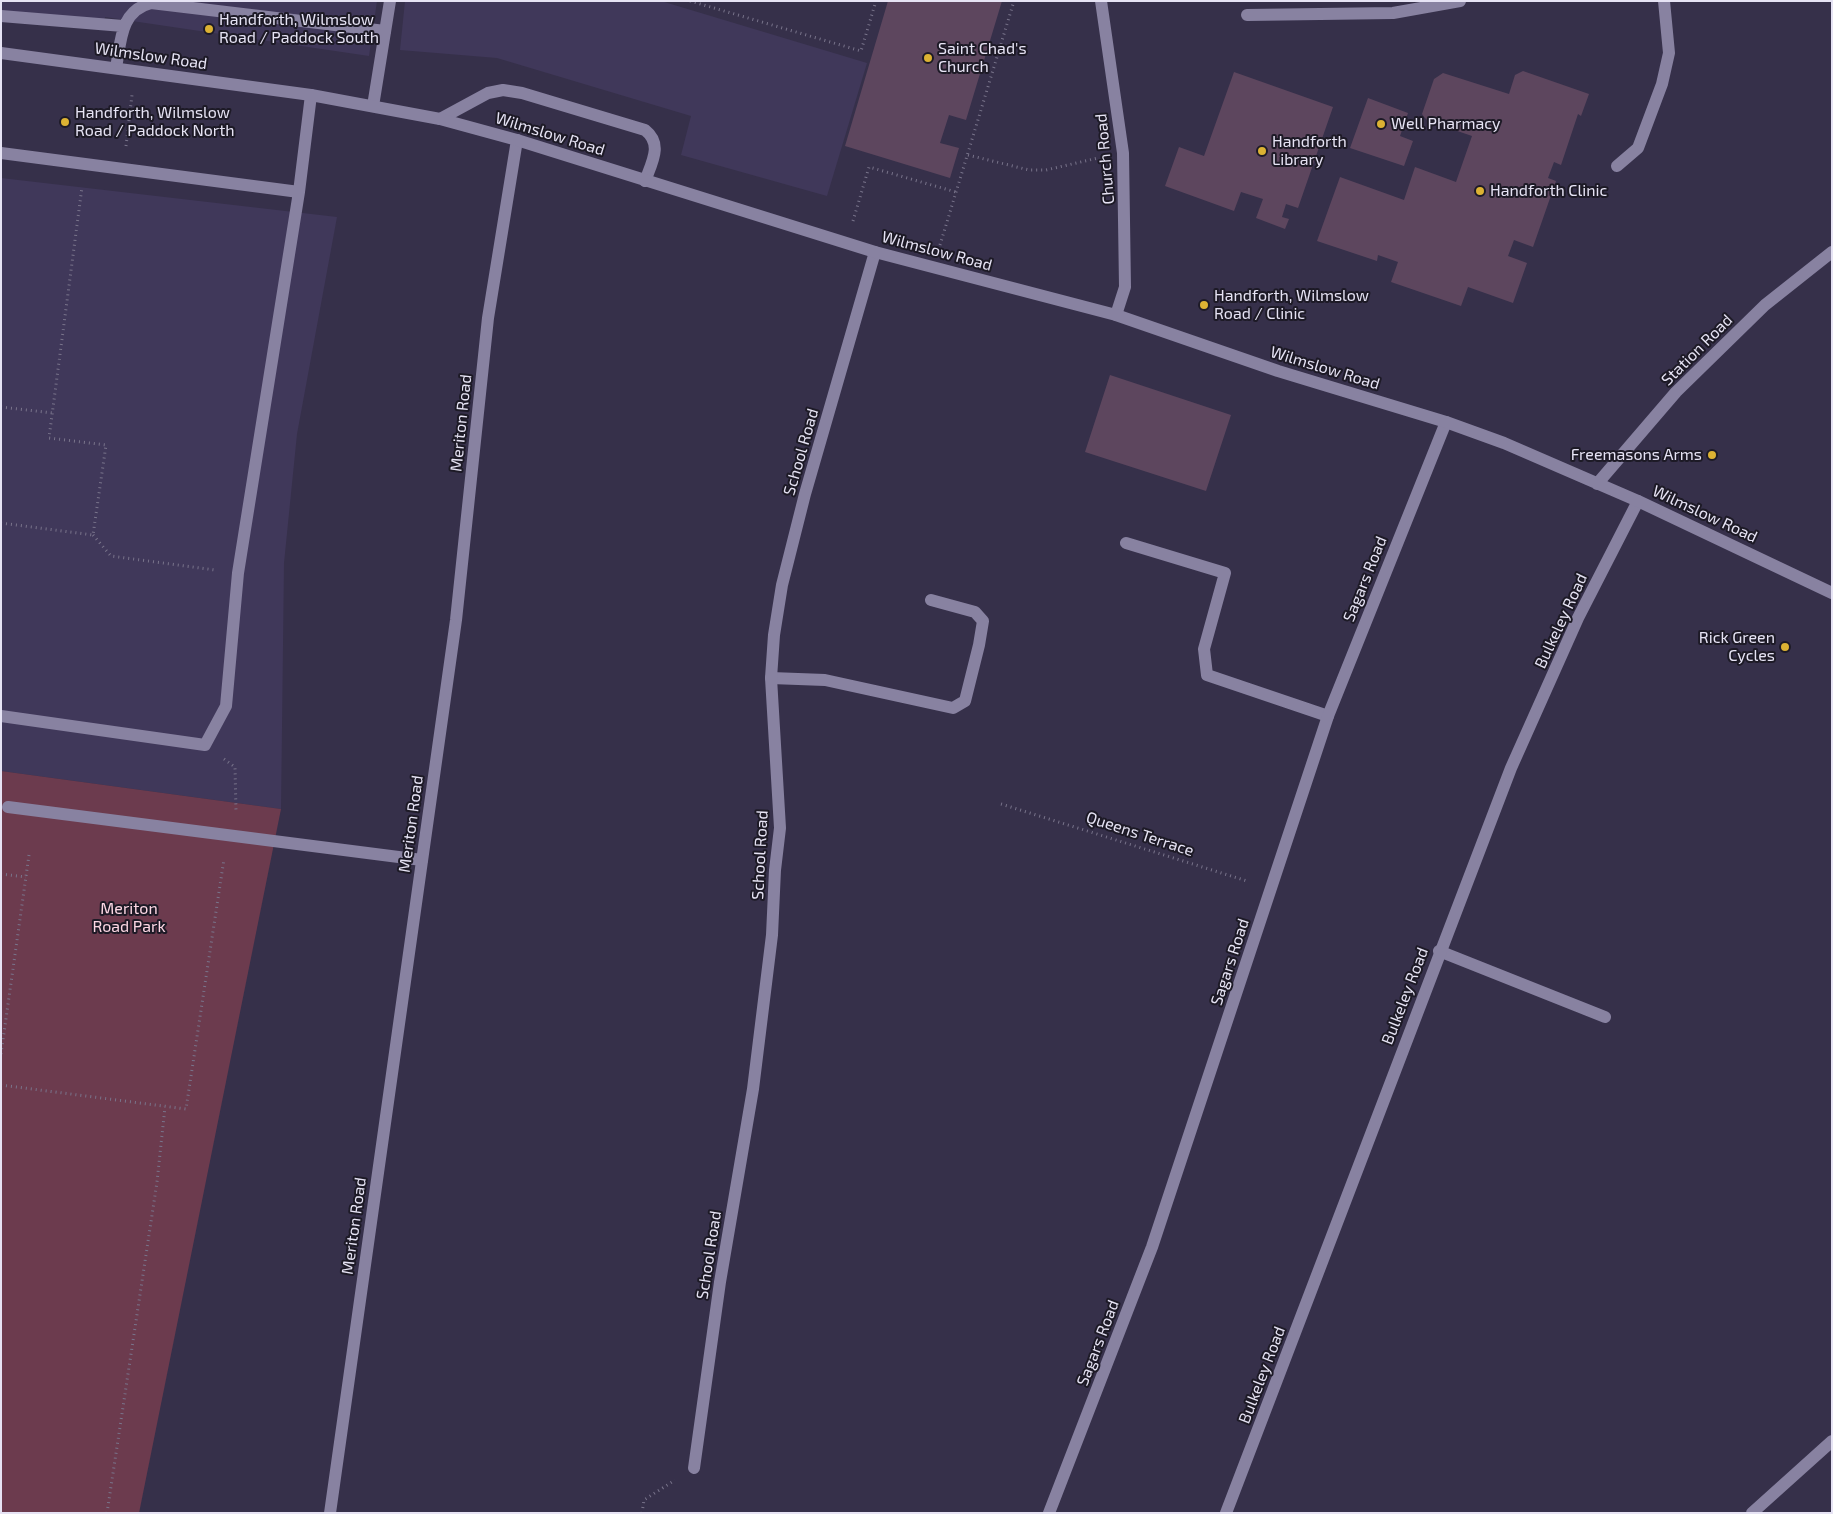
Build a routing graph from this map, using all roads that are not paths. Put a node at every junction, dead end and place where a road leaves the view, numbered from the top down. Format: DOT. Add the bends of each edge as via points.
graph roads {
  1 [pos="390,1"];
  2 [pos="1101,1"];
  3 [pos="1460,1"];
  4 [pos="1664,1"];
  5 [pos="1393,7"];
  6 [pos="1247,15"];
  7 [pos="1,16"];
  8 [pos="123,26"];
  9 [pos="385,32"];
  10 [pos="1,53"];
  11 [pos="116,68"];
  12 [pos="311,95"];
  13 [pos="373,106"];
  14 [pos="440,119"];
  15 [pos="517,140"];
  16 [pos="1,152"];
  17 [pos="1617,166"];
  18 [pos="646,181"];
  19 [pos="299,192"];
  20 [pos="875,252"];
  21 [pos="1832,252"];
  22 [pos="1116,315"];
  23 [pos="1446,422"];
  24 [pos="1597,484"];
  25 [pos="1638,501"];
  26 [pos="1126,543"];
  27 [pos="1832,593"];
  28 [pos="931,600"];
  29 [pos="771,678"];
  30 [pos="1,716"];
  31 [pos="1328,716"];
  32 [pos="8,807"];
  33 [pos="422,860"];
  34 [pos="1440,952"];
  35 [pos="1605,1017"];
  36 [pos="1832,1440"];
  37 [pos="694,1468"];
  38 [pos="330,1513"];
  39 [pos="1049,1513"];
  40 [pos="1226,1513"];
  41 [pos="1752,1513"];
  1 -- 9 [label="street"];
  2 -- 22 [label="street, Church Road" via="1123,153 1125,287"];
  3 -- 5 [label="street"];
  4 -- 17 [label="street" via="1669,53 1662,84 1638,148"];
  5 -- 6 [label="street"];
  7 -- 8 [label="street"];
  8 -- 9 [label="street" via="133,11 151,4"];
  8 -- 11 [label="street"];
  9 -- 13 [label="street"];
  10 -- 11 [label="street, Wilmslow Road"];
  11 -- 12 [label="street, Wilmslow Road"];
  12 -- 13 [label="street, Wilmslow Road"];
  12 -- 19 [label="street"];
  13 -- 14 [label="street, Wilmslow Road"];
  14 -- 15 [label="street, Wilmslow Road"];
  14 -- 18 [label="street" via="488,93 503,90 636,127 654,136 656,147"];
  15 -- 18 [label="street, Wilmslow Road"];
  15 -- 33 [label="street, Meriton Road" via="488,318 456,620"];
  16 -- 19 [label="street"];
  18 -- 20 [label="street, Wilmslow Road"];
  19 -- 30 [label="street" via="238,573 226,706 205,745"];
  20 -- 22 [label="street, Wilmslow Road"];
  20 -- 29 [label="street, School Road" via="782,585"];
  21 -- 24 [label="street, Station Road" via="1765,306 1676,392"];
  22 -- 23 [label="street, Wilmslow Road" via="1278,371"];
  23 -- 24 [label="street, Wilmslow Road" via="1504,442"];
  23 -- 31 [label="street, Sagars Road"];
  24 -- 25 [label="street, Wilmslow Road"];
  25 -- 27 [label="street, Wilmslow Road"];
  25 -- 34 [label="street, Bulkeley Road" via="1578,618 1510,768"];
  26 -- 31 [label="street" via="1225,573 1204,649 1207,675"];
  28 -- 29 [label="street" via="975,612 983,621 965,701 953,708 825,680"];
  29 -- 37 [label="street, School Road" via="780,828 772,935 752,1089"];
  31 -- 39 [label="street, Sagars Road" via="1152,1247"];
  32 -- 33 [label="street"];
  33 -- 38 [label="street, Meriton Road"];
  34 -- 35 [label="street"];
  34 -- 40 [label="street, Bulkeley Road"];
  36 -- 41 [label="street"];
}
